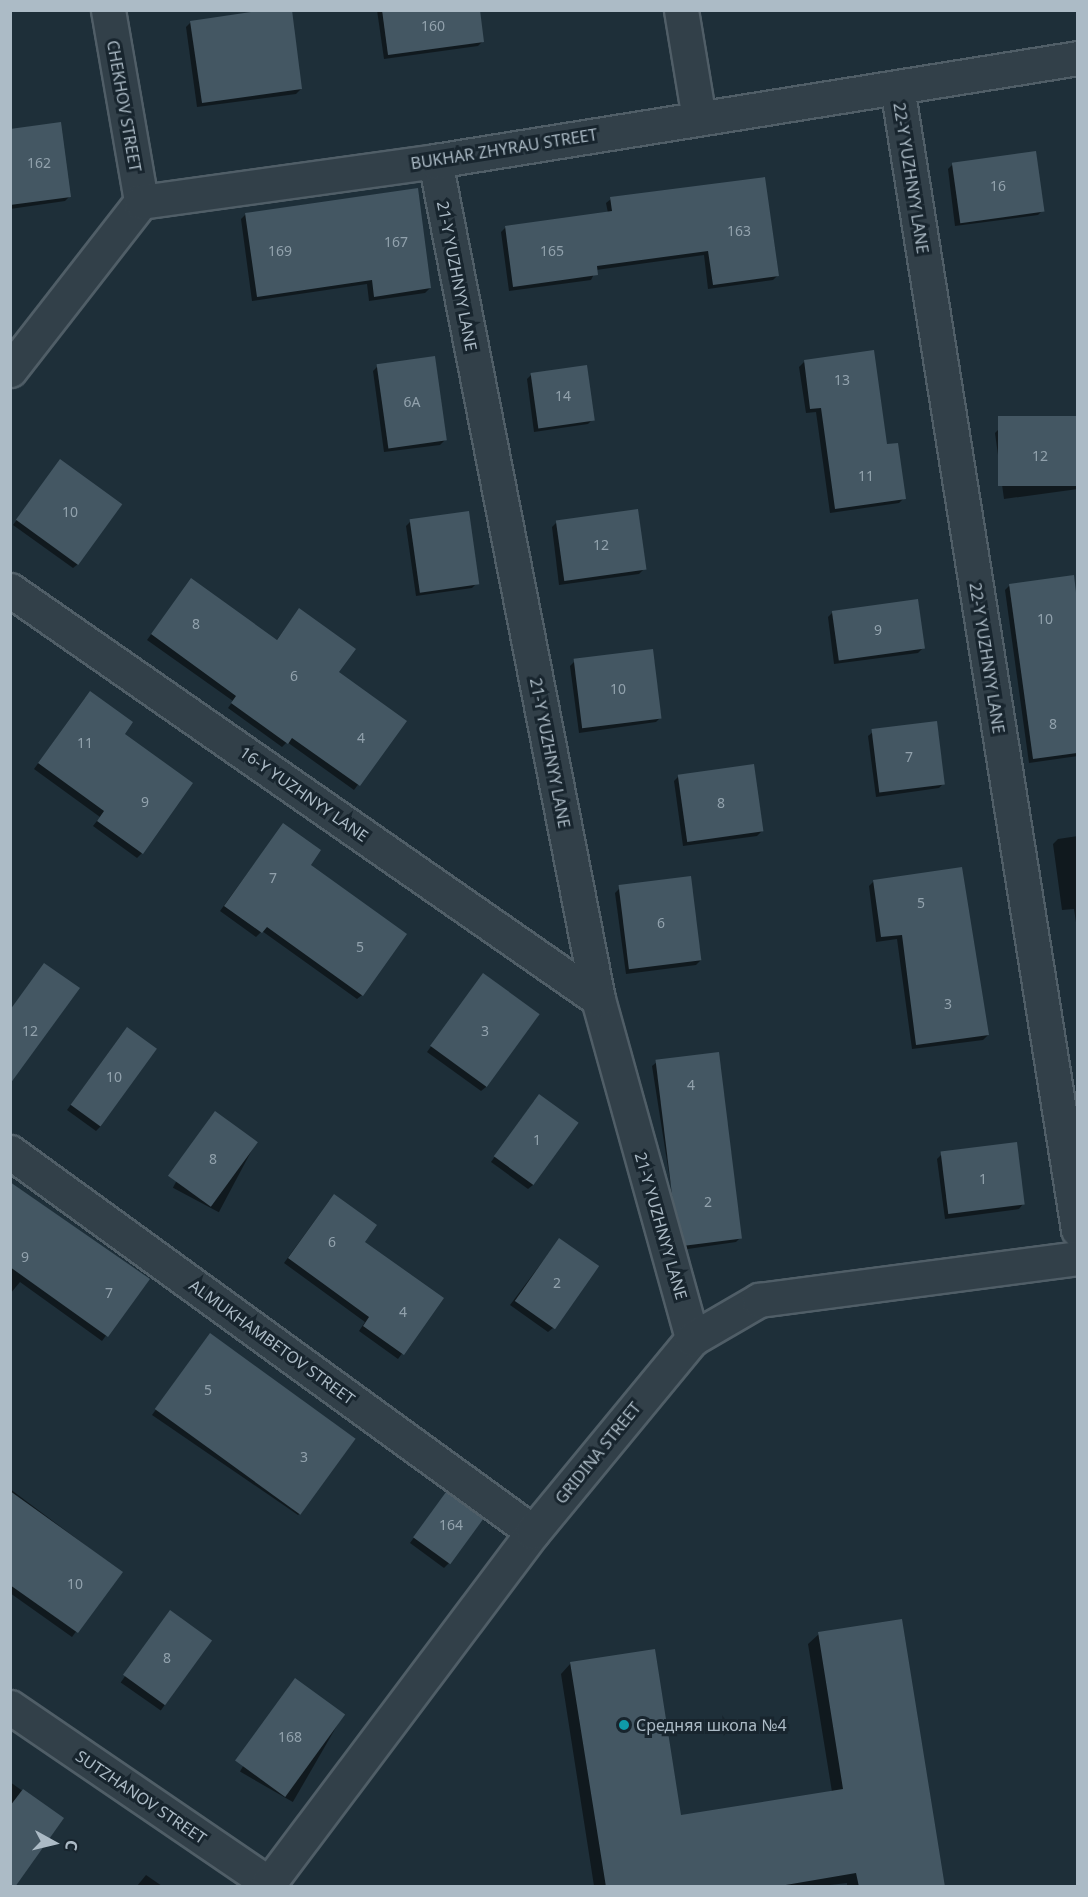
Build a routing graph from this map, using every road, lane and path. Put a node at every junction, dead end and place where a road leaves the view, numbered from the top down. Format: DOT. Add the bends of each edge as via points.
graph roads {
  1 [pos="108,10"];
  2 [pos="681,10"];
  3 [pos="1077,58"];
  4 [pos="897,87"];
  5 [pos="699,119"];
  6 [pos="435,161"];
  7 [pos="141,202"];
  8 [pos="10,370"];
  9 [pos="10,590"];
  10 [pos="597,999"];
  11 [pos="10,1152"];
  12 [pos="1077,1230"];
  13 [pos="1077,1258"];
  14 [pos="692,1339"];
  15 [pos="533,1532"];
  16 [pos="10,1707"];
  17 [pos="269,1886"];
  1 -- 7 [label="street, CHEKHOV STREET"];
  2 -- 5 [label="street"];
  3 -- 4 [label="street, BUKHAR ZHYRAU STREET"];
  4 -- 5 [label="street, BUKHAR ZHYRAU STREET"];
  4 -- 12 [label="street, 22-Y YUZHNYY LANE"];
  5 -- 6 [label="street, BUKHAR ZHYRAU STREET"];
  6 -- 7 [label="street, BUKHAR ZHYRAU STREET"];
  6 -- 10 [label="street, 21-Y YUZHNYY LANE"];
  7 -- 8 [label="street"];
  9 -- 10 [label="street, 16-Y YUZHNYY LANE"];
  10 -- 14 [label="street, 21-Y YUZHNYY LANE"];
  11 -- 15 [label="street, ALMUKHAMBETOV STREET"];
  13 -- 14 [label="street, GRIDINA STREET" via="759,1300"];
  14 -- 15 [label="street, GRIDINA STREET"];
  15 -- 17 [label="street, GRIDINA STREET"];
  16 -- 17 [label="street, SUTZHANOV STREET"];
}
